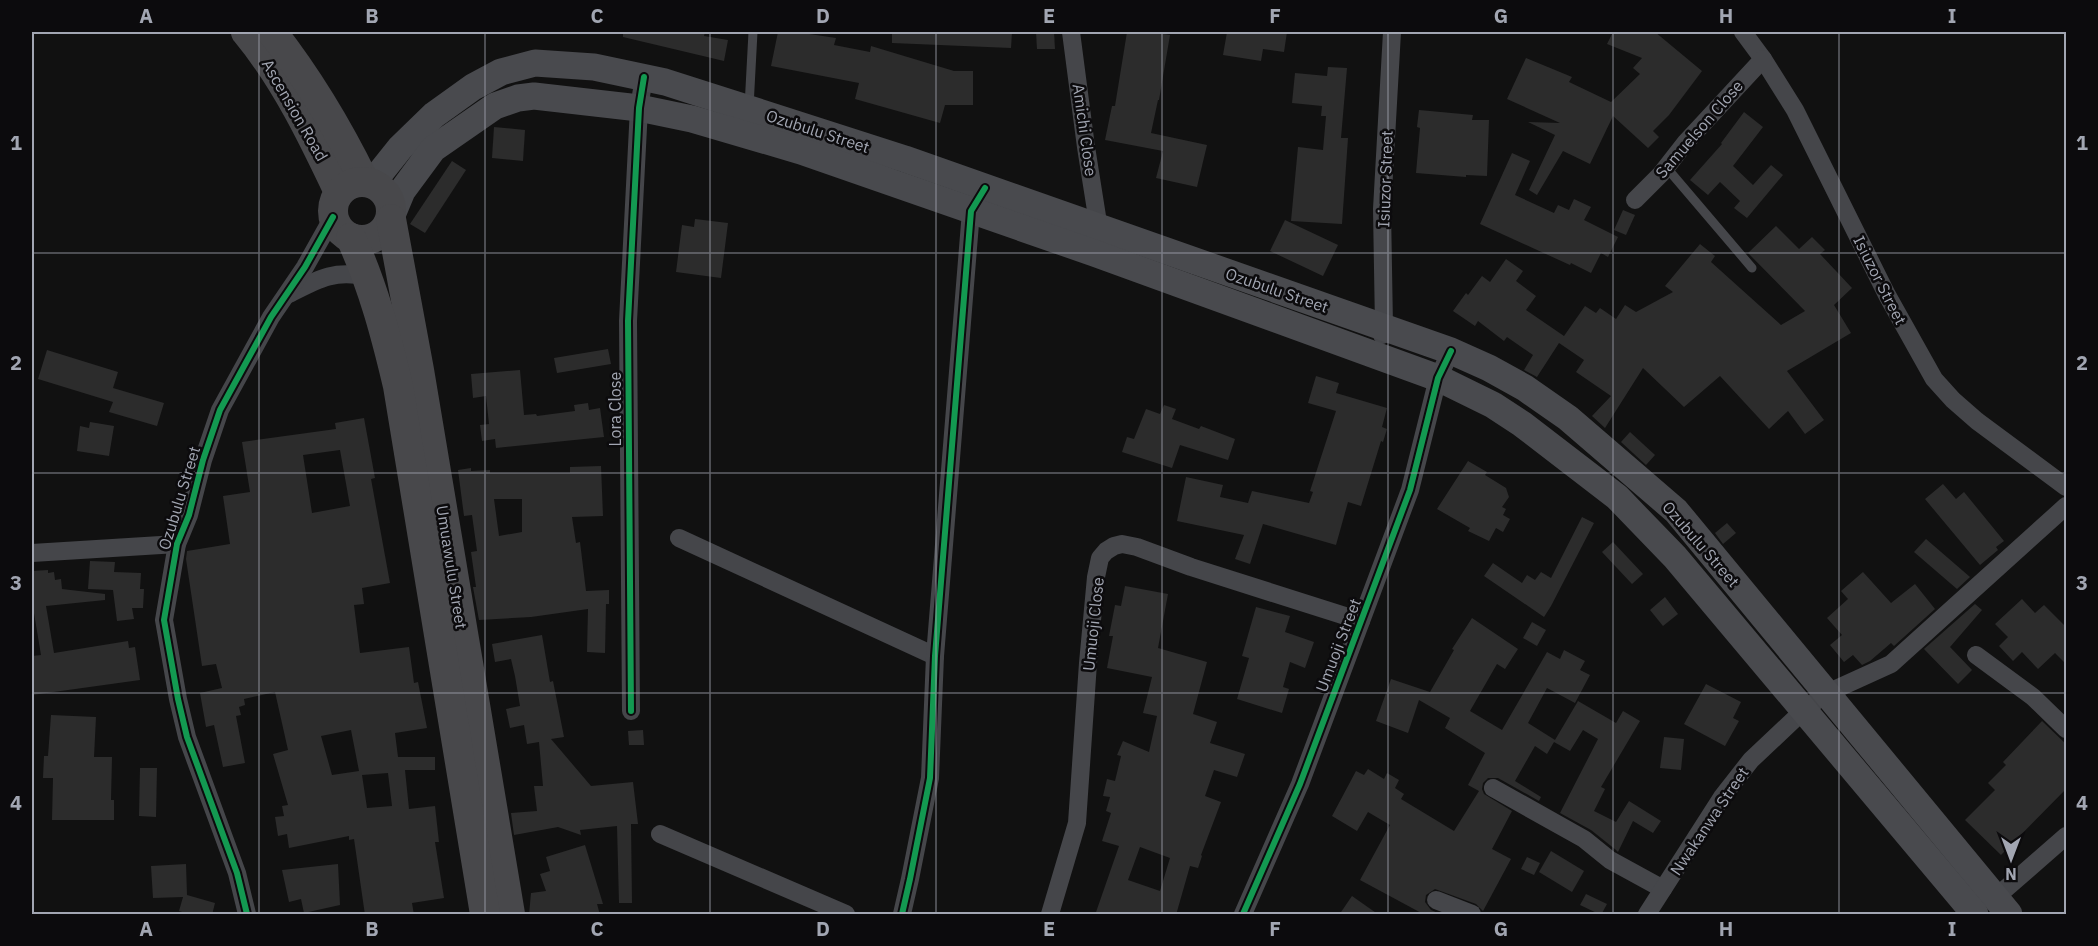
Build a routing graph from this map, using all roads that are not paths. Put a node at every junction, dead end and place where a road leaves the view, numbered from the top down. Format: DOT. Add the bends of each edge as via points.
graph roads {
  1 [pos="246,32"];
  2 [pos="272,32"];
  3 [pos="753,32"];
  4 [pos="1071,32"];
  5 [pos="1392,32"];
  6 [pos="1743,32"];
  7 [pos="1763,58"];
  8 [pos="644,77"];
  9 [pos="639,108"];
  10 [pos="746,121"];
  11 [pos="1666,167"];
  12 [pos="985,188"];
  13 [pos="1635,200"];
  14 [pos="352,202"];
  15 [pos="971,211"];
  16 [pos="391,217"];
  17 [pos="1096,241"];
  18 [pos="1752,268"];
  19 [pos="368,277"];
  20 [pos="288,294"];
  21 [pos="1384,327"];
  22 [pos="1451,351"];
  23 [pos="1376,356"];
  24 [pos="1438,378"];
  25 [pos="2067,487"];
  26 [pos="2067,506"];
  27 [pos="679,538"];
  28 [pos="177,544"];
  29 [pos="32,553"];
  30 [pos="1361,621"];
  31 [pos="1977,655"];
  32 [pos="935,656"];
  33 [pos="1815,702"];
  34 [pos="631,711"];
  35 [pos="2067,729"];
  36 [pos="1493,788"];
  37 [pos="660,834"];
  38 [pos="2067,836"];
  39 [pos="1664,889"];
  40 [pos="1436,900"];
  41 [pos="1993,909"];
  42 [pos="247,915"];
  43 [pos="485,915"];
  44 [pos="510,915"];
  45 [pos="846,915"];
  46 [pos="902,915"];
  47 [pos="1050,915"];
  48 [pos="1243,915"];
  49 [pos="1472,915"];
  50 [pos="1647,915"];
  1 -- 14 [label="main road, Ascension Road" via="278,77"];
  2 -- 14 [label="main road, Ascension Road" via="327,111"];
  3 -- 10 [label="lane"];
  4 -- 17 [label="street, Amichi Close"];
  5 -- 21 [label="street, Isiuzor Street" via="1382,209"];
  6 -- 7 [label="street, Isiuzor Street"];
  7 -- 11 [label="street, Samuelson Close"];
  7 -- 25 [label="street, Isiuzor Street" via="1795,110 1887,295 1934,379 1977,422"];
  8 -- 9 [label="street, Lora Close"];
  8 -- 10 [label="main road, Ozubulu Street"];
  8 -- 14 [label="main road, Ozubulu Street" via="568,64 535,63 501,72 434,115"];
  9 -- 10 [label="main road, Ozubulu Street" via="692,119"];
  9 -- 16 [label="main road, Ozubulu Street" via="534,96 495,106 433,149 402,191"];
  9 -- 34 [label="street, Lora Close" via="628,321"];
  10 -- 12 [label="main road, Ozubulu Street"];
  10 -- 15 [label="main road, Ozubulu Street" via="801,151"];
  11 -- 13 [label="street, Samuelson Close"];
  11 -- 18 [label="lane"];
  12 -- 15 [label="street"];
  12 -- 17 [label="main road, Ozubulu Street"];
  14 -- 16 [label="main road, Umuawulu Street" via="385,192 392,207"];
  14 -- 16 [label="main road" via="359,240 375,237"];
  14 -- 19 [label="main road, Umuawulu Street"];
  14 -- 20 [label="street, Ozubulu Street"];
  15 -- 17 [label="main road, Ozubulu Street"];
  15 -- 32 [label="street"];
  16 -- 44 [label="main road, Umuawulu Street"];
  17 -- 21 [label="main road, Ozubulu Street"];
  17 -- 23 [label="main road, Ozubulu Street"];
  19 -- 20 [label="street, Ozubulu Street" via="352,273 321,277"];
  19 -- 43 [label="main road, Umuawulu Street" via="398,386"];
  20 -- 28 [label="street, Ozubulu Street" via="271,317 220,410"];
  21 -- 22 [label="main road, Ozubulu Street"];
  21 -- 23 [label="street, Isiuzor Street"];
  22 -- 24 [label="street, Umuoji Street"];
  22 -- 33 [label="main road, Ozubulu Street" via="1525,388 1568,418 1676,511"];
  23 -- 24 [label="main road, Ozubulu Street"];
  24 -- 30 [label="street, Umuoji Street" via="1410,490"];
  24 -- 33 [label="main road, Ozubulu Street" via="1502,411 1617,497"];
  26 -- 33 [label="street, Nwakanwa Street" via="1891,664"];
  27 -- 32 [label="street"];
  28 -- 29 [label="street"];
  28 -- 42 [label="street, Ozubulu Street" via="164,620 178,699 187,737 237,873"];
  30 -- 47 [label="street, Umuoji Close" via="1137,547 1122,544 1106,551 1100,558 1096,577 1077,823"];
  30 -- 48 [label="street, Umuoji Street" via="1300,784"];
  31 -- 35 [label="street" via="2033,697"];
  32 -- 46 [label="street" via="930,778"];
  33 -- 39 [label="street, Nwakanwa Street" via="1736,778"];
  33 -- 41 [label="main road, Ozubulu Street"];
  36 -- 39 [label="street"];
  37 -- 45 [label="street"];
  38 -- 41 [label="street"];
  39 -- 50 [label="street, Nwakanwa Street"];
  40 -- 49 [label="street"];
}
